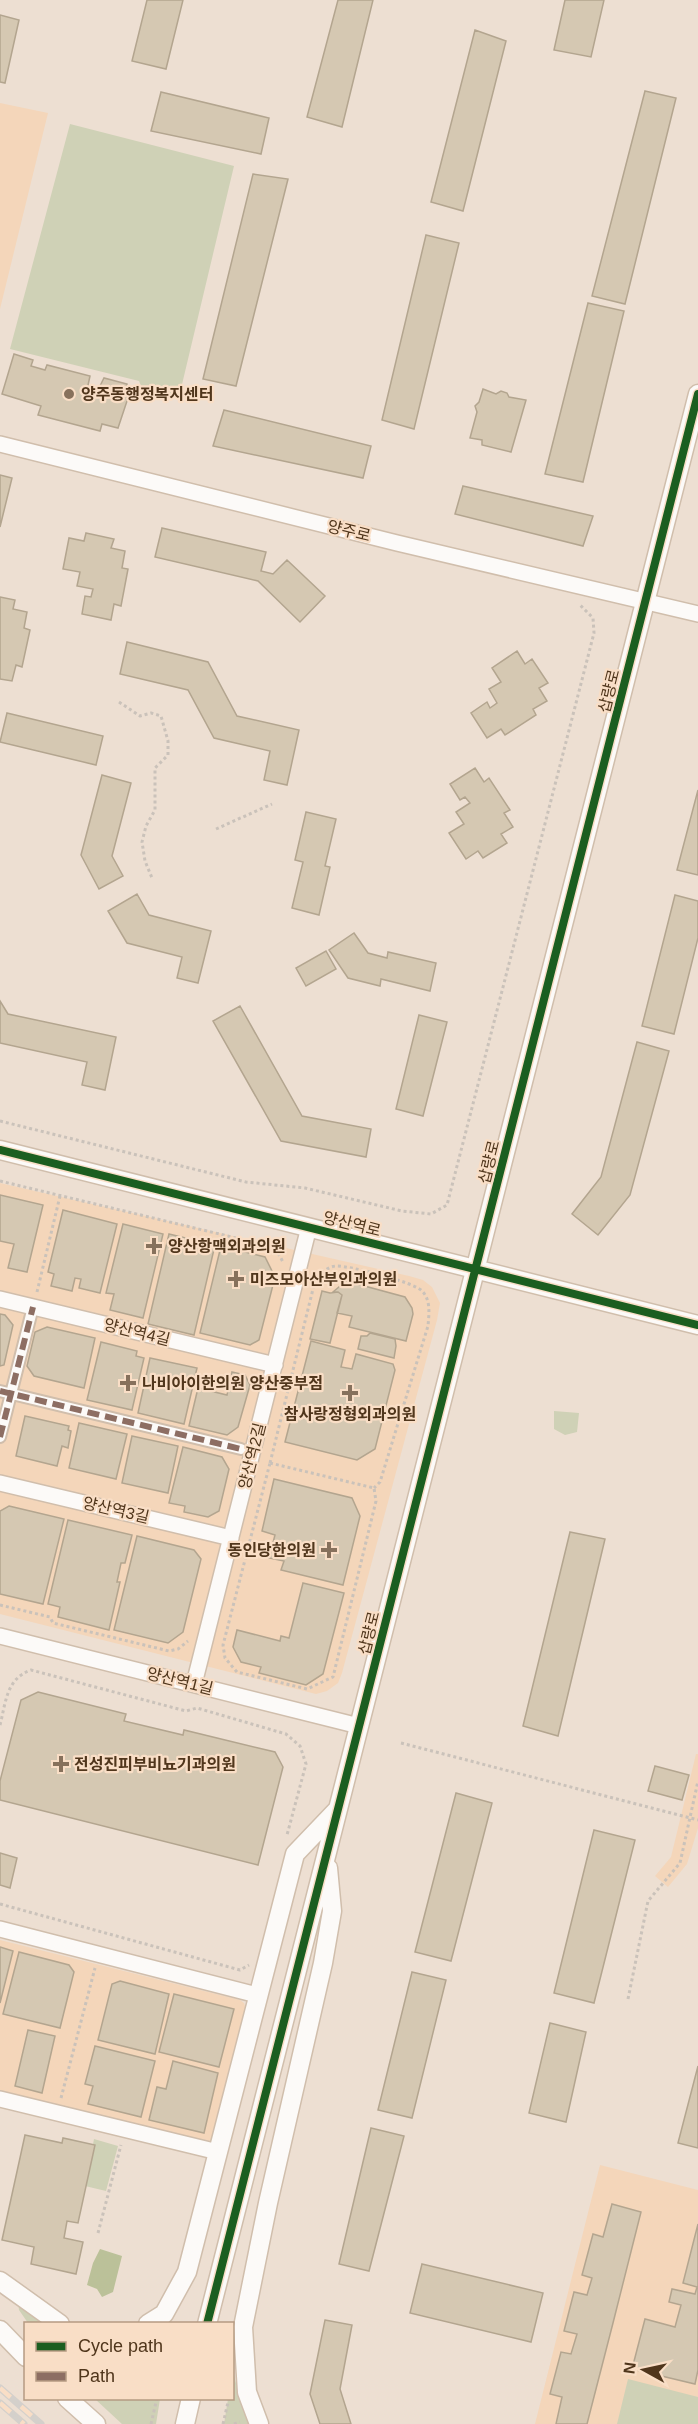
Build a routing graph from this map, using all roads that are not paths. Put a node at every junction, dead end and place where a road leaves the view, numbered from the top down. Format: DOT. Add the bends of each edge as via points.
graph roads {
  1 [pos="698,394"];
  2 [pos="0,444"];
  3 [pos="645,602"];
  4 [pos="698,614"];
  5 [pos="0,1150"];
  6 [pos="309,1227"];
  7 [pos="475,1269"];
  8 [pos="0,1299"];
  9 [pos="34,1303"];
  10 [pos="698,1325"];
  11 [pos="275,1365"];
  12 [pos="6,1392"];
  13 [pos="0,1437"];
  14 [pos="241,1449"];
  15 [pos="0,1483"];
  16 [pos="231,1538"];
  17 [pos="0,1636"];
  18 [pos="194,1684"];
  19 [pos="360,1726"];
  20 [pos="338,1809"];
  21 [pos="326,1856"];
  22 [pos="0,1929"];
  23 [pos="258,1995"];
  24 [pos="0,2099"];
  25 [pos="218,2152"];
  26 [pos="0,2281"];
  27 [pos="57,2322"];
  28 [pos="151,2322"];
  29 [pos="208,2322"];
  30 [pos="0,2330"];
  31 [pos="24,2355"];
  32 [pos="69,2400"];
  33 [pos="191,2400"];
  34 [pos="96,2424"];
  35 [pos="185,2424"];
  36 [pos="259,2424"];
  1 -- 3 [label="street, 삽량로"];
  2 -- 3 [label="street, 양주로"];
  3 -- 4 [label="street, 양주로"];
  3 -- 7 [label="street, 삽량로"];
  5 -- 6 [label="street, 양산역로"];
  6 -- 7 [label="street, 양산역로"];
  6 -- 11 [label="street, 양산역2길"];
  7 -- 10 [label="street, 양산역로"];
  7 -- 19 [label="street, 삽량로"];
  8 -- 9 [label="street, 양산역4길"];
  9 -- 11 [label="street, 양산역4길"];
  9 -- 12 [label="street"];
  11 -- 16 [label="street, 양산역2길"];
  12 -- 13 [label="street"];
  12 -- 14 [label="street"];
  15 -- 16 [label="street, 양산역3길"];
  16 -- 18 [label="street, 양산역2길"];
  17 -- 18 [label="street, 양산역1길"];
  18 -- 19 [label="street, 양산역1길"];
  19 -- 20 [label="street, 삽량로"];
  20 -- 21 [label="street, 삽량로"];
  20 -- 23 [label="street" via="295,1854"];
  21 -- 29 [label="street, 삽량로"];
  21 -- 36 [label="street" via="332,1911 323,1963 243,2327 247,2392"];
  22 -- 23 [label="street"];
  23 -- 25 [label="street"];
  24 -- 25 [label="street"];
  25 -- 28 [label="street" via="187,2272 164,2314"];
  26 -- 27 [label="street"];
  30 -- 31 [label="street"];
  32 -- 34 [label="street"];
  33 -- 35 [label="street"];
}
